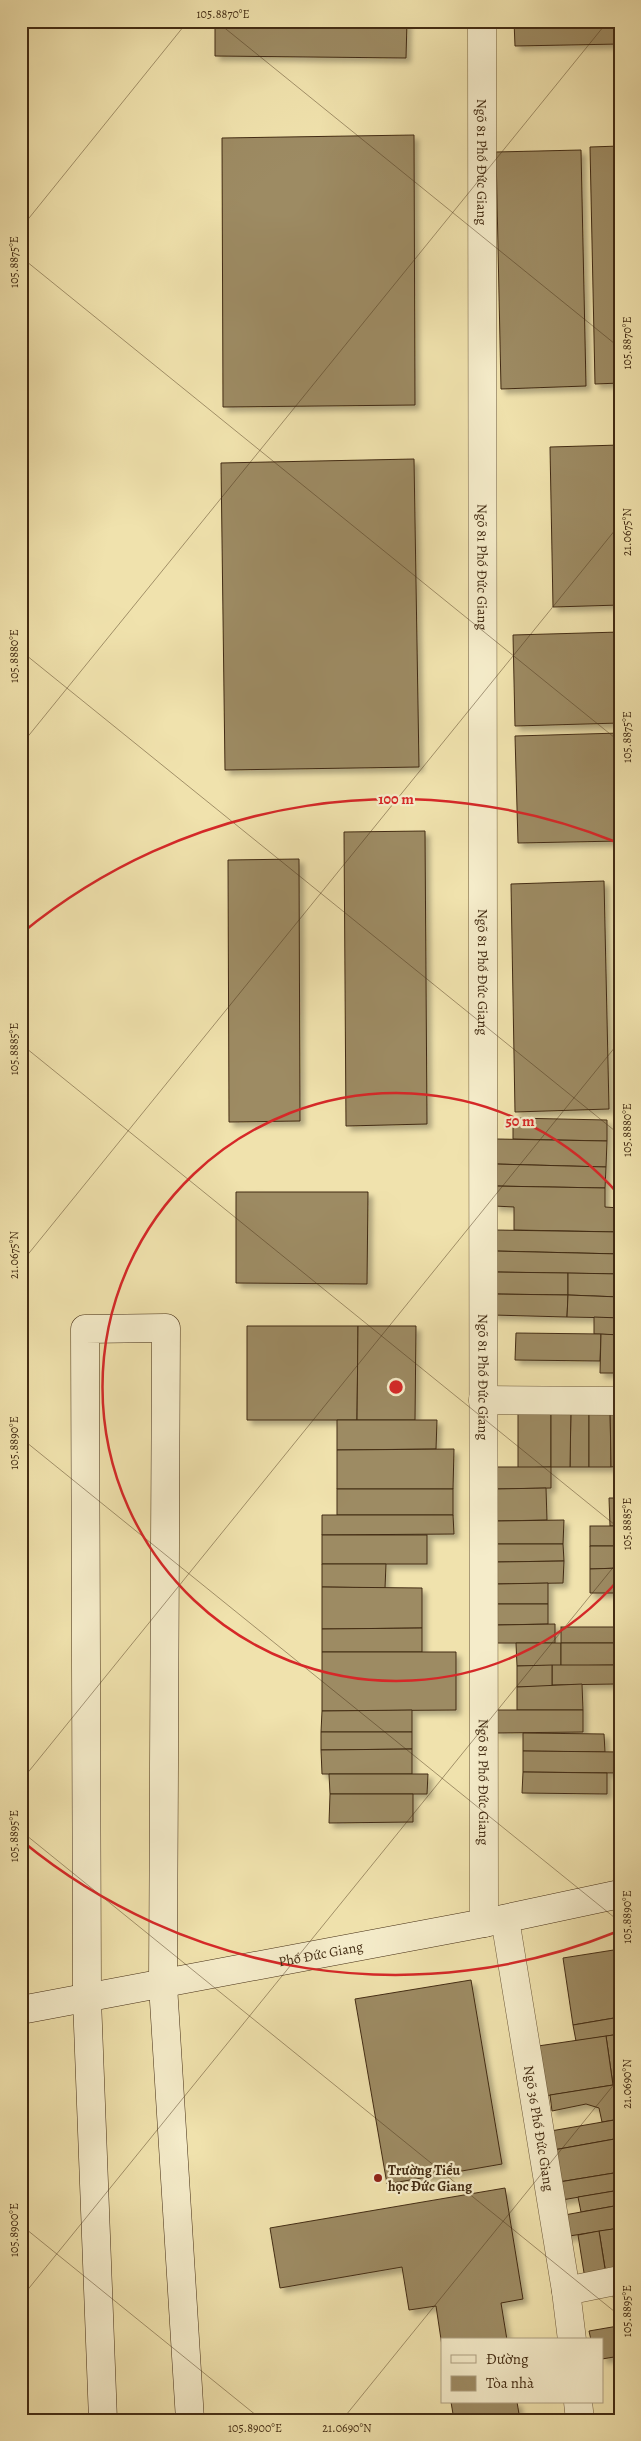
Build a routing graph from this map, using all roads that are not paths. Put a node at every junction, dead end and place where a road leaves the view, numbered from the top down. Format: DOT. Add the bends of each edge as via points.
graph roads {
  1 [pos="482,21"];
  2 [pos="483,1400"];
  3 [pos="620,1400"];
  4 [pos="620,1894"];
  5 [pos="494,1921"];
  6 [pos="164,1985"];
  7 [pos="87,1999"];
  8 [pos="21,2010"];
  9 [pos="620,2280"];
  10 [pos="566,2291"];
  11 [pos="572,2338"];
  12 [pos="578,2404"];
  13 [pos="104,2420"];
  14 [pos="190,2420"];
  15 [pos="580,2420"];
  1 -- 2 [label="street, Ngõ 81 Phố Đức Giang"];
  2 -- 3 [label="street"];
  2 -- 5 [label="street, Ngõ 81 Phố Đức Giang"];
  4 -- 5 [label="street, Phố Đức Giang"];
  5 -- 6 [label="street, Phố Đức Giang"];
  5 -- 10 [label="street, Ngõ 36 Phố Đức Giang"];
  6 -- 7 [label="street, Phố Đức Giang"];
  6 -- 7 [label="street" via="166,1328 85,1329"];
  6 -- 14 [label="street"];
  7 -- 8 [label="street, Phố Đức Giang"];
  7 -- 13 [label="street"];
  9 -- 10 [label="street"];
  10 -- 11 [label="street, Ngõ 36 Phố Đức Giang"];
  12 -- 15 [label="street"];
}
